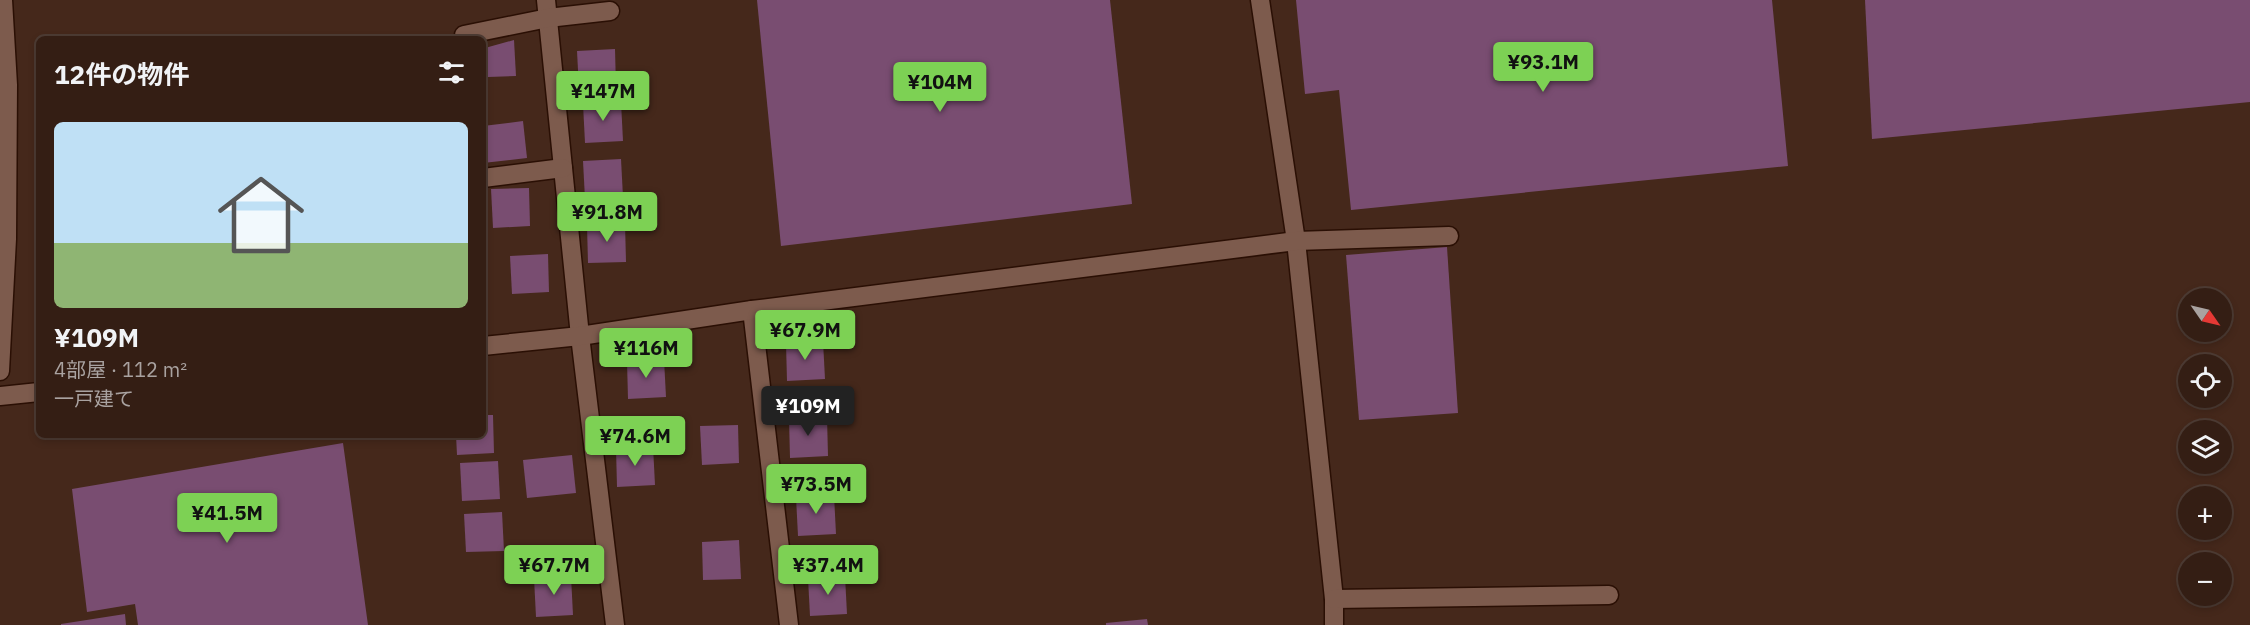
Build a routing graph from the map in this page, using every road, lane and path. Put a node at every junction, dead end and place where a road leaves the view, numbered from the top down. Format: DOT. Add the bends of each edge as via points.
graph roads {
  1 [pos="3,0"];
  2 [pos="1260,0"];
  3 [pos="547,9"];
  4 [pos="610,11"];
  5 [pos="464,35"];
  6 [pos="563,168"];
  7 [pos="486,178"];
  8 [pos="1449,236"];
  9 [pos="1296,241"];
  10 [pos="752,310"];
  11 [pos="580,336"];
  12 [pos="486,346"];
  13 [pos="0,371"];
  14 [pos="36,392"];
  15 [pos="0,396"];
  16 [pos="1609,595"];
  17 [pos="1334,599"];
  18 [pos="615,625"];
  19 [pos="789,625"];
  20 [pos="1334,625"];
  1 -- 13 [label="street" via="8,85 7,239"];
  2 -- 9 [label="street"];
  3 -- 4 [label="street"];
  3 -- 5 [label="street"];
  3 -- 6 [label="street"];
  6 -- 7 [label="street"];
  6 -- 11 [label="street"];
  8 -- 9 [label="street"];
  9 -- 10 [label="street"];
  9 -- 17 [label="street"];
  10 -- 11 [label="street"];
  10 -- 19 [label="street"];
  11 -- 12 [label="street"];
  11 -- 18 [label="street"];
  14 -- 15 [label="street"];
  16 -- 17 [label="street"];
  17 -- 20 [label="street"];
}
